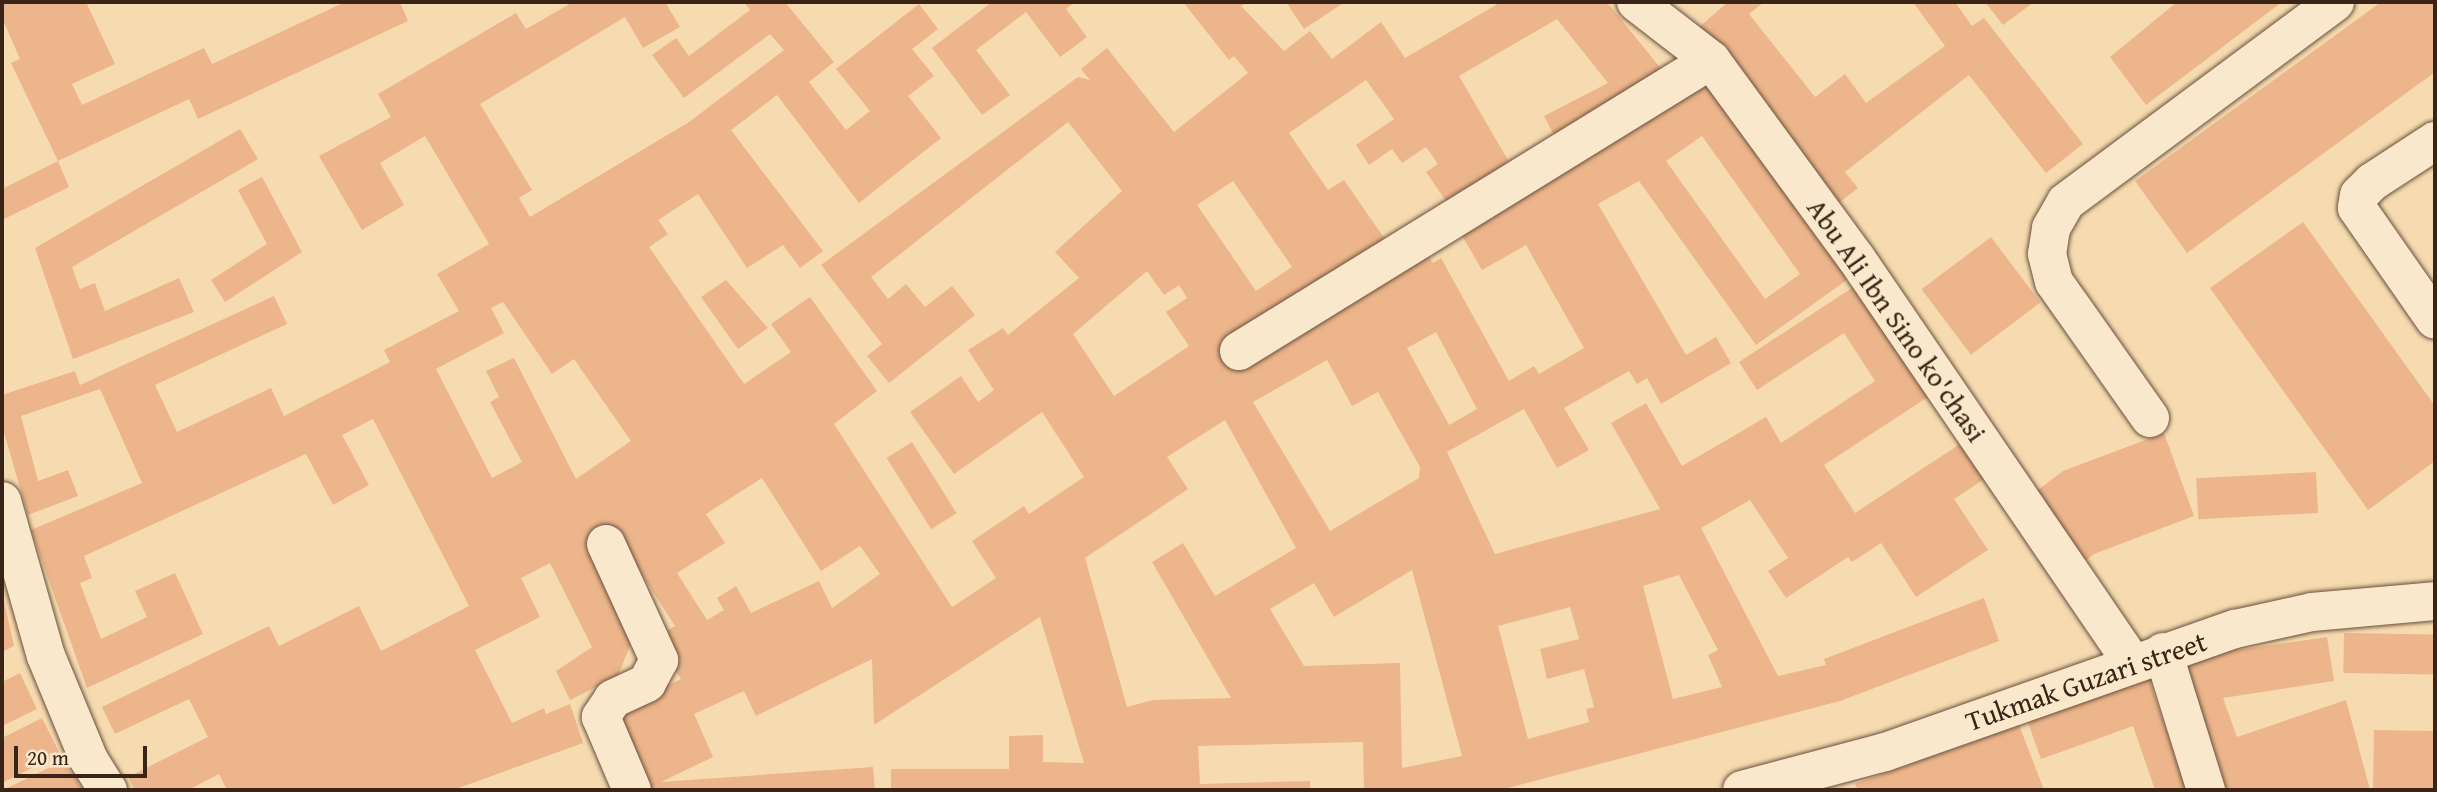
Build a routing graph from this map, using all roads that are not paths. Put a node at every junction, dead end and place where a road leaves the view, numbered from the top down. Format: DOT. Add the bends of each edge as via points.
graph roads {
  1 [pos="1636,2"];
  2 [pos="2335,2"];
  3 [pos="1711,60"];
  4 [pos="2435,141"];
  5 [pos="2435,320"];
  6 [pos="1239,351"];
  7 [pos="2150,418"];
  8 [pos="2,501"];
  9 [pos="606,544"];
  10 [pos="2435,601"];
  11 [pos="2147,657"];
  12 [pos="108,790"];
  13 [pos="632,790"];
  14 [pos="1742,790"];
  15 [pos="2206,790"];
  1 -- 3 [label="street, Abu Ali Ibn Sino ko'chasi"];
  2 -- 7 [label="street" via="2066,202 2051,228 2047,254 2054,282"];
  3 -- 6 [label="street"];
  3 -- 11 [label="street, Abu Ali Ibn Sino ko'chasi"];
  4 -- 5 [label="street" via="2372,182 2359,195 2357,208"];
  8 -- 12 [label="street" via="46,656 89,760"];
  9 -- 13 [label="street" via="659,660 647,683 613,699 601,718"];
  10 -- 11 [label="street, Tukmak Guzari street" via="2312,612"];
  11 -- 14 [label="street, Tukmak Guzari street" via="1885,752"];
  11 -- 15 [label="street, Abu Ali Ibn Sino ko'chasi"];
}
